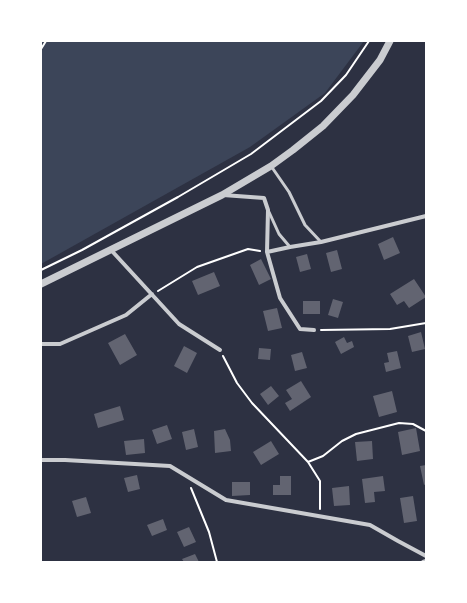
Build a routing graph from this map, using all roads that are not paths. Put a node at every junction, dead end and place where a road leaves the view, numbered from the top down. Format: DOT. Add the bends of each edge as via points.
graph roads {
  1 [pos="390,41"];
  2 [pos="271,166"];
  3 [pos="222,195"];
  4 [pos="268,210"];
  5 [pos="426,216"];
  6 [pos="321,242"];
  7 [pos="290,247"];
  8 [pos="111,250"];
  9 [pos="267,252"];
  10 [pos="41,284"];
  11 [pos="152,294"];
  12 [pos="314,330"];
  13 [pos="41,344"];
  14 [pos="220,350"];
  15 [pos="41,460"];
  16 [pos="426,556"];
  17 [pos="426,561"];
  18 [pos="423,562"];
  1 -- 2 [label="street" via="380,60 353,95 323,126"];
  2 -- 3 [label="street"];
  2 -- 6 [label="lane" via="289,192 305,225"];
  3 -- 4 [label="street" via="264,198"];
  3 -- 8 [label="street"];
  4 -- 7 [label="lane" via="279,234"];
  4 -- 9 [label="street"];
  5 -- 6 [label="street"];
  6 -- 7 [label="street"];
  7 -- 9 [label="street"];
  8 -- 10 [label="street"];
  8 -- 11 [label="street"];
  9 -- 12 [label="street" via="280,298 300,328"];
  11 -- 13 [label="street" via="120,318 60,344"];
  11 -- 14 [label="street" via="179,324"];
  15 -- 16 [label="street" via="170,466 226,500 370,525"];
  17 -- 18 [label="street"];
}
